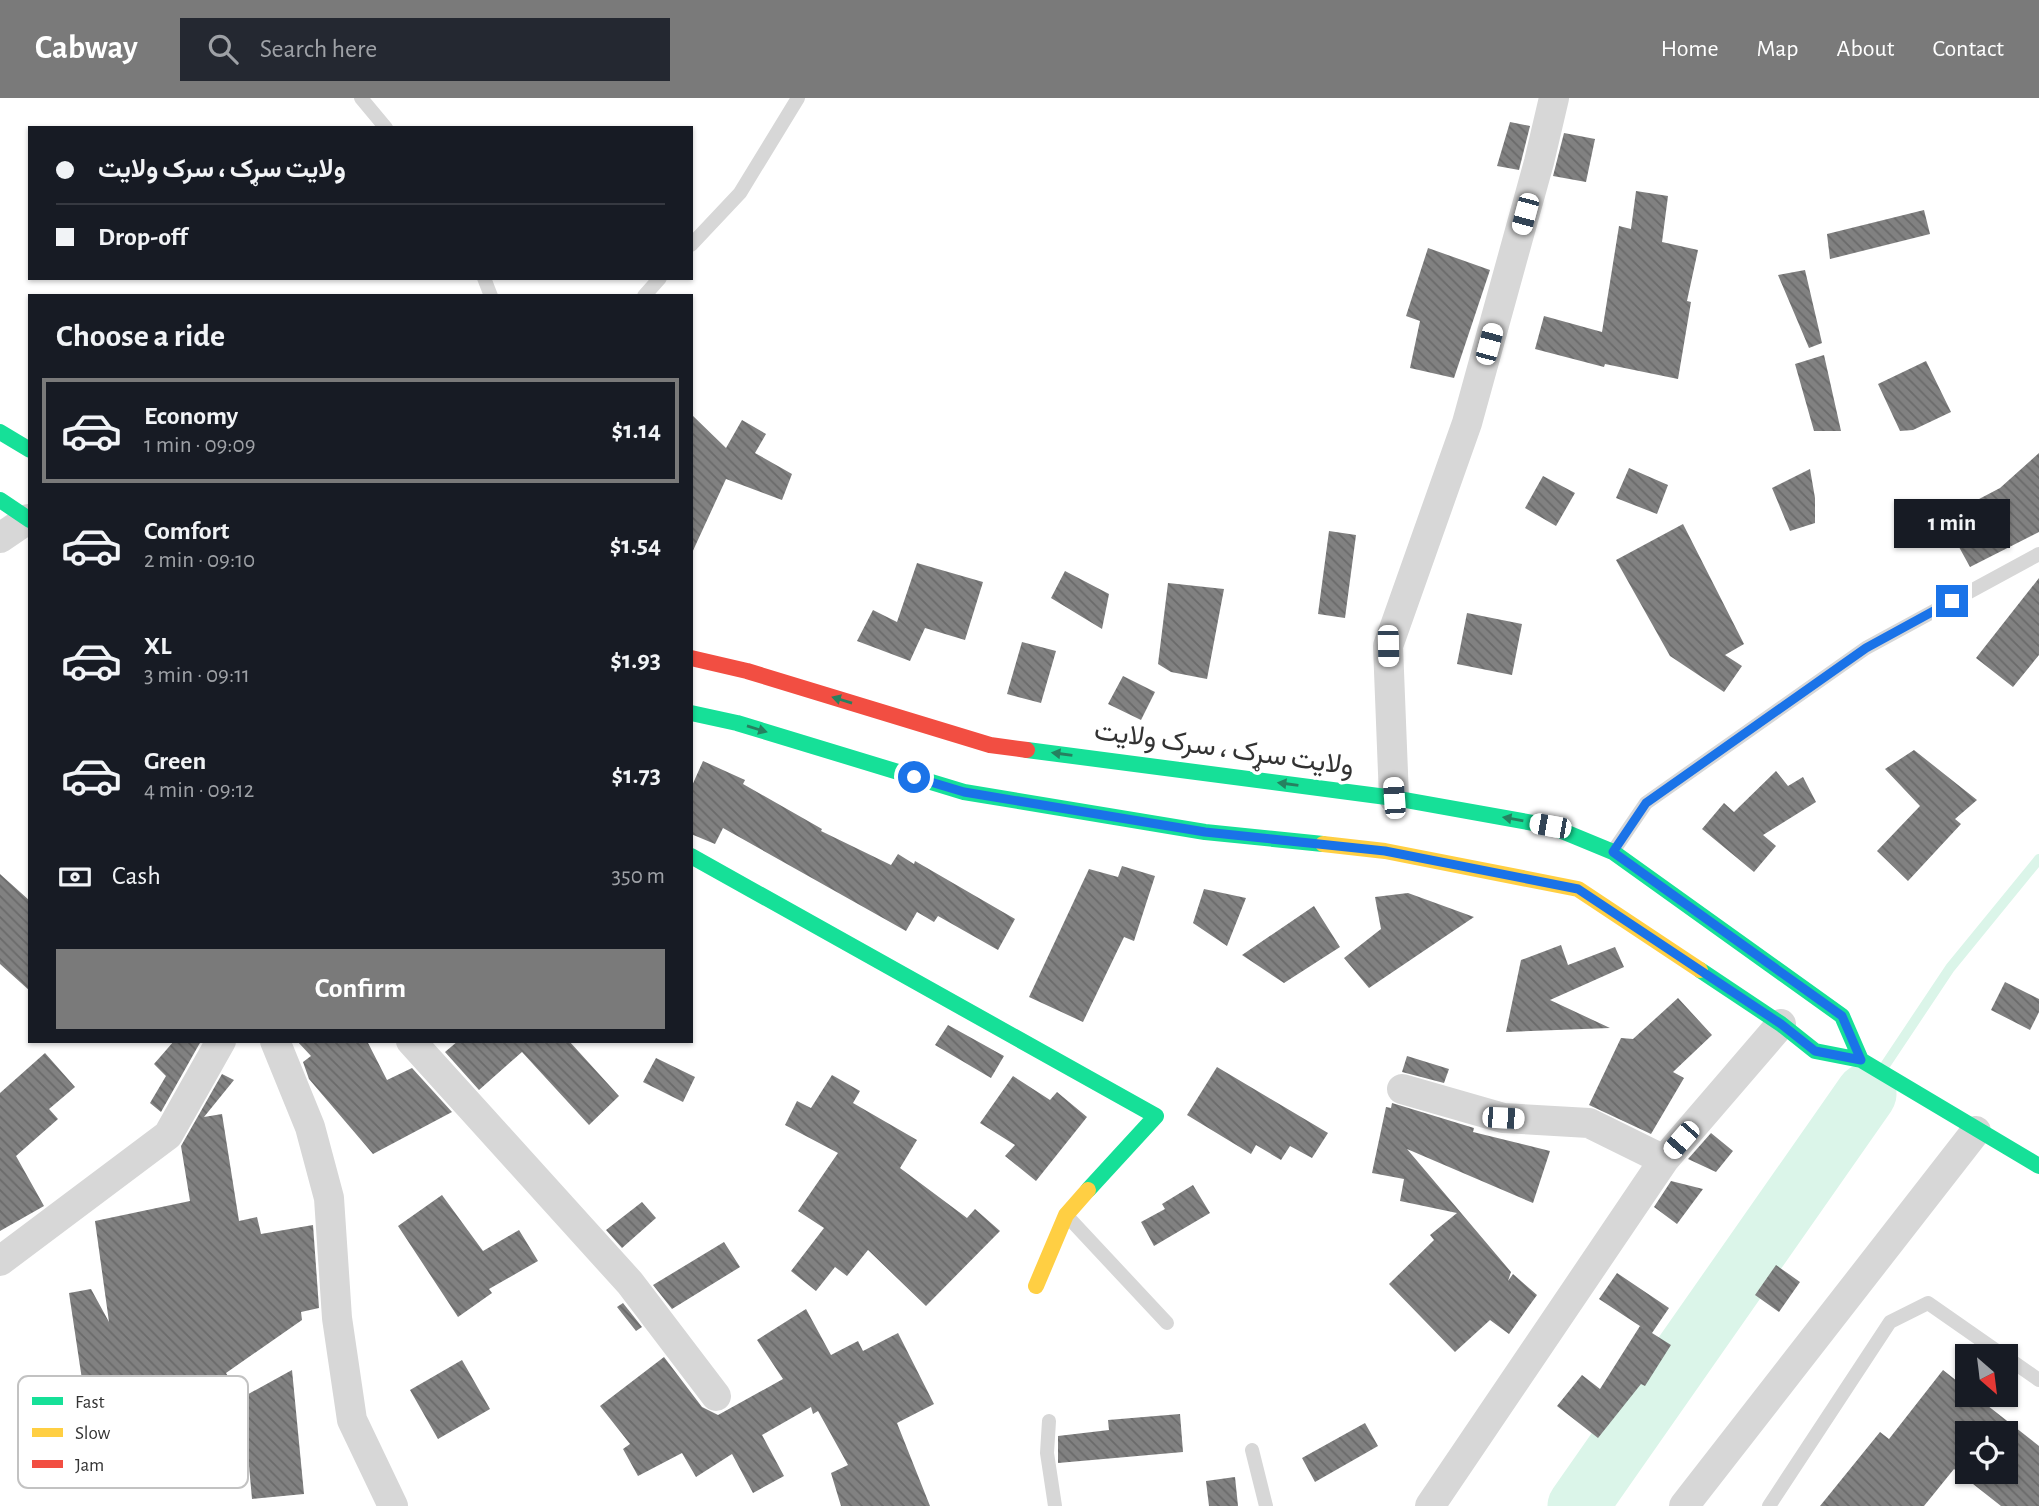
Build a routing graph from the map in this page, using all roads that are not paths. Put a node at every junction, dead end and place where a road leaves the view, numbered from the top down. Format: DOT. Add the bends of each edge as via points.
graph roads {
  1 [pos="361,98"];
  2 [pos="798,98"];
  3 [pos="1553,98"];
  4 [pos="384,126"];
  5 [pos="693,243"];
  6 [pos="658,280"];
  7 [pos="646,294"];
  8 [pos="0,432"];
  9 [pos="28,449"];
  10 [pos="0,500"];
  11 [pos="28,518"];
  12 [pos="28,520"];
  13 [pos="0,538"];
  14 [pos="2039,554"];
  15 [pos="693,658"];
  16 [pos="693,713"];
  17 [pos="1394,798"];
  18 [pos="1613,852"];
  19 [pos="693,857"];
  20 [pos="1781,1024"];
  21 [pos="220,1043"];
  22 [pos="276,1043"];
  23 [pos="413,1043"];
  24 [pos="1861,1060"];
  25 [pos="1402,1088"];
  26 [pos="1976,1131"];
  27 [pos="1664,1160"];
  28 [pos="2036,1161"];
  29 [pos="1066,1215"];
  30 [pos="0,1261"];
  31 [pos="1037,1286"];
  32 [pos="1167,1323"];
  33 [pos="1986,1344"];
  34 [pos="2018,1366"];
  35 [pos="2039,1380"];
  36 [pos="716,1396"];
  37 [pos="1049,1421"];
  38 [pos="1252,1450"];
  39 [pos="393,1506"];
  40 [pos="1055,1506"];
  41 [pos="1266,1506"];
  42 [pos="1430,1506"];
  43 [pos="1684,1506"];
  44 [pos="1769,1506"];
  1 -- 4 [label="lane"];
  2 -- 5 [label="lane" via="740,194"];
  3 -- 17 [label="street" via="1467,422 1388,646"];
  6 -- 7 [label="lane"];
  8 -- 9 [label="main road"];
  10 -- 11 [label="main road"];
  12 -- 13 [label="street"];
  14 -- 18 [label="lane" via="1866,648 1646,803"];
  17 -- 15 [label="main road, ولایت سړک ، سرک ولایت, one-way" via="990,745"];
  16 -- 20 [label="main road, one-way" via="964,792 1205,832 1385,851 1578,889"];
  18 -- 17 [label="main road, ولایت سړک ، سرک ولایت, one-way" via="1550,826"];
  18 -- 24 [label="main road, ولایت سړک ، سرک ولایت" via="1842,1016"];
  19 -- 29 [label="main road" via="1156,1116"];
  20 -- 24 [label="main road" via="1815,1051"];
  20 -- 27 [label="street"];
  21 -- 30 [label="street" via="168,1135"];
  22 -- 39 [label="street" via="310,1127 330,1198 337,1318 352,1420"];
  23 -- 36 [label="street" via="630,1283"];
  24 -- 26 [label="main road"];
  25 -- 27 [label="street" via="1503,1118 1589,1123"];
  26 -- 28 [label="main road"];
  26 -- 43 [label="street"];
  27 -- 42 [label="street"];
  29 -- 31 [label="main road"];
  29 -- 32 [label="lane"];
  33 -- 44 [label="lane" via="1928,1303 1890,1322"];
  34 -- 35 [label="lane"];
  37 -- 40 [label="lane" via="1047,1453"];
  38 -- 41 [label="lane"];
}
